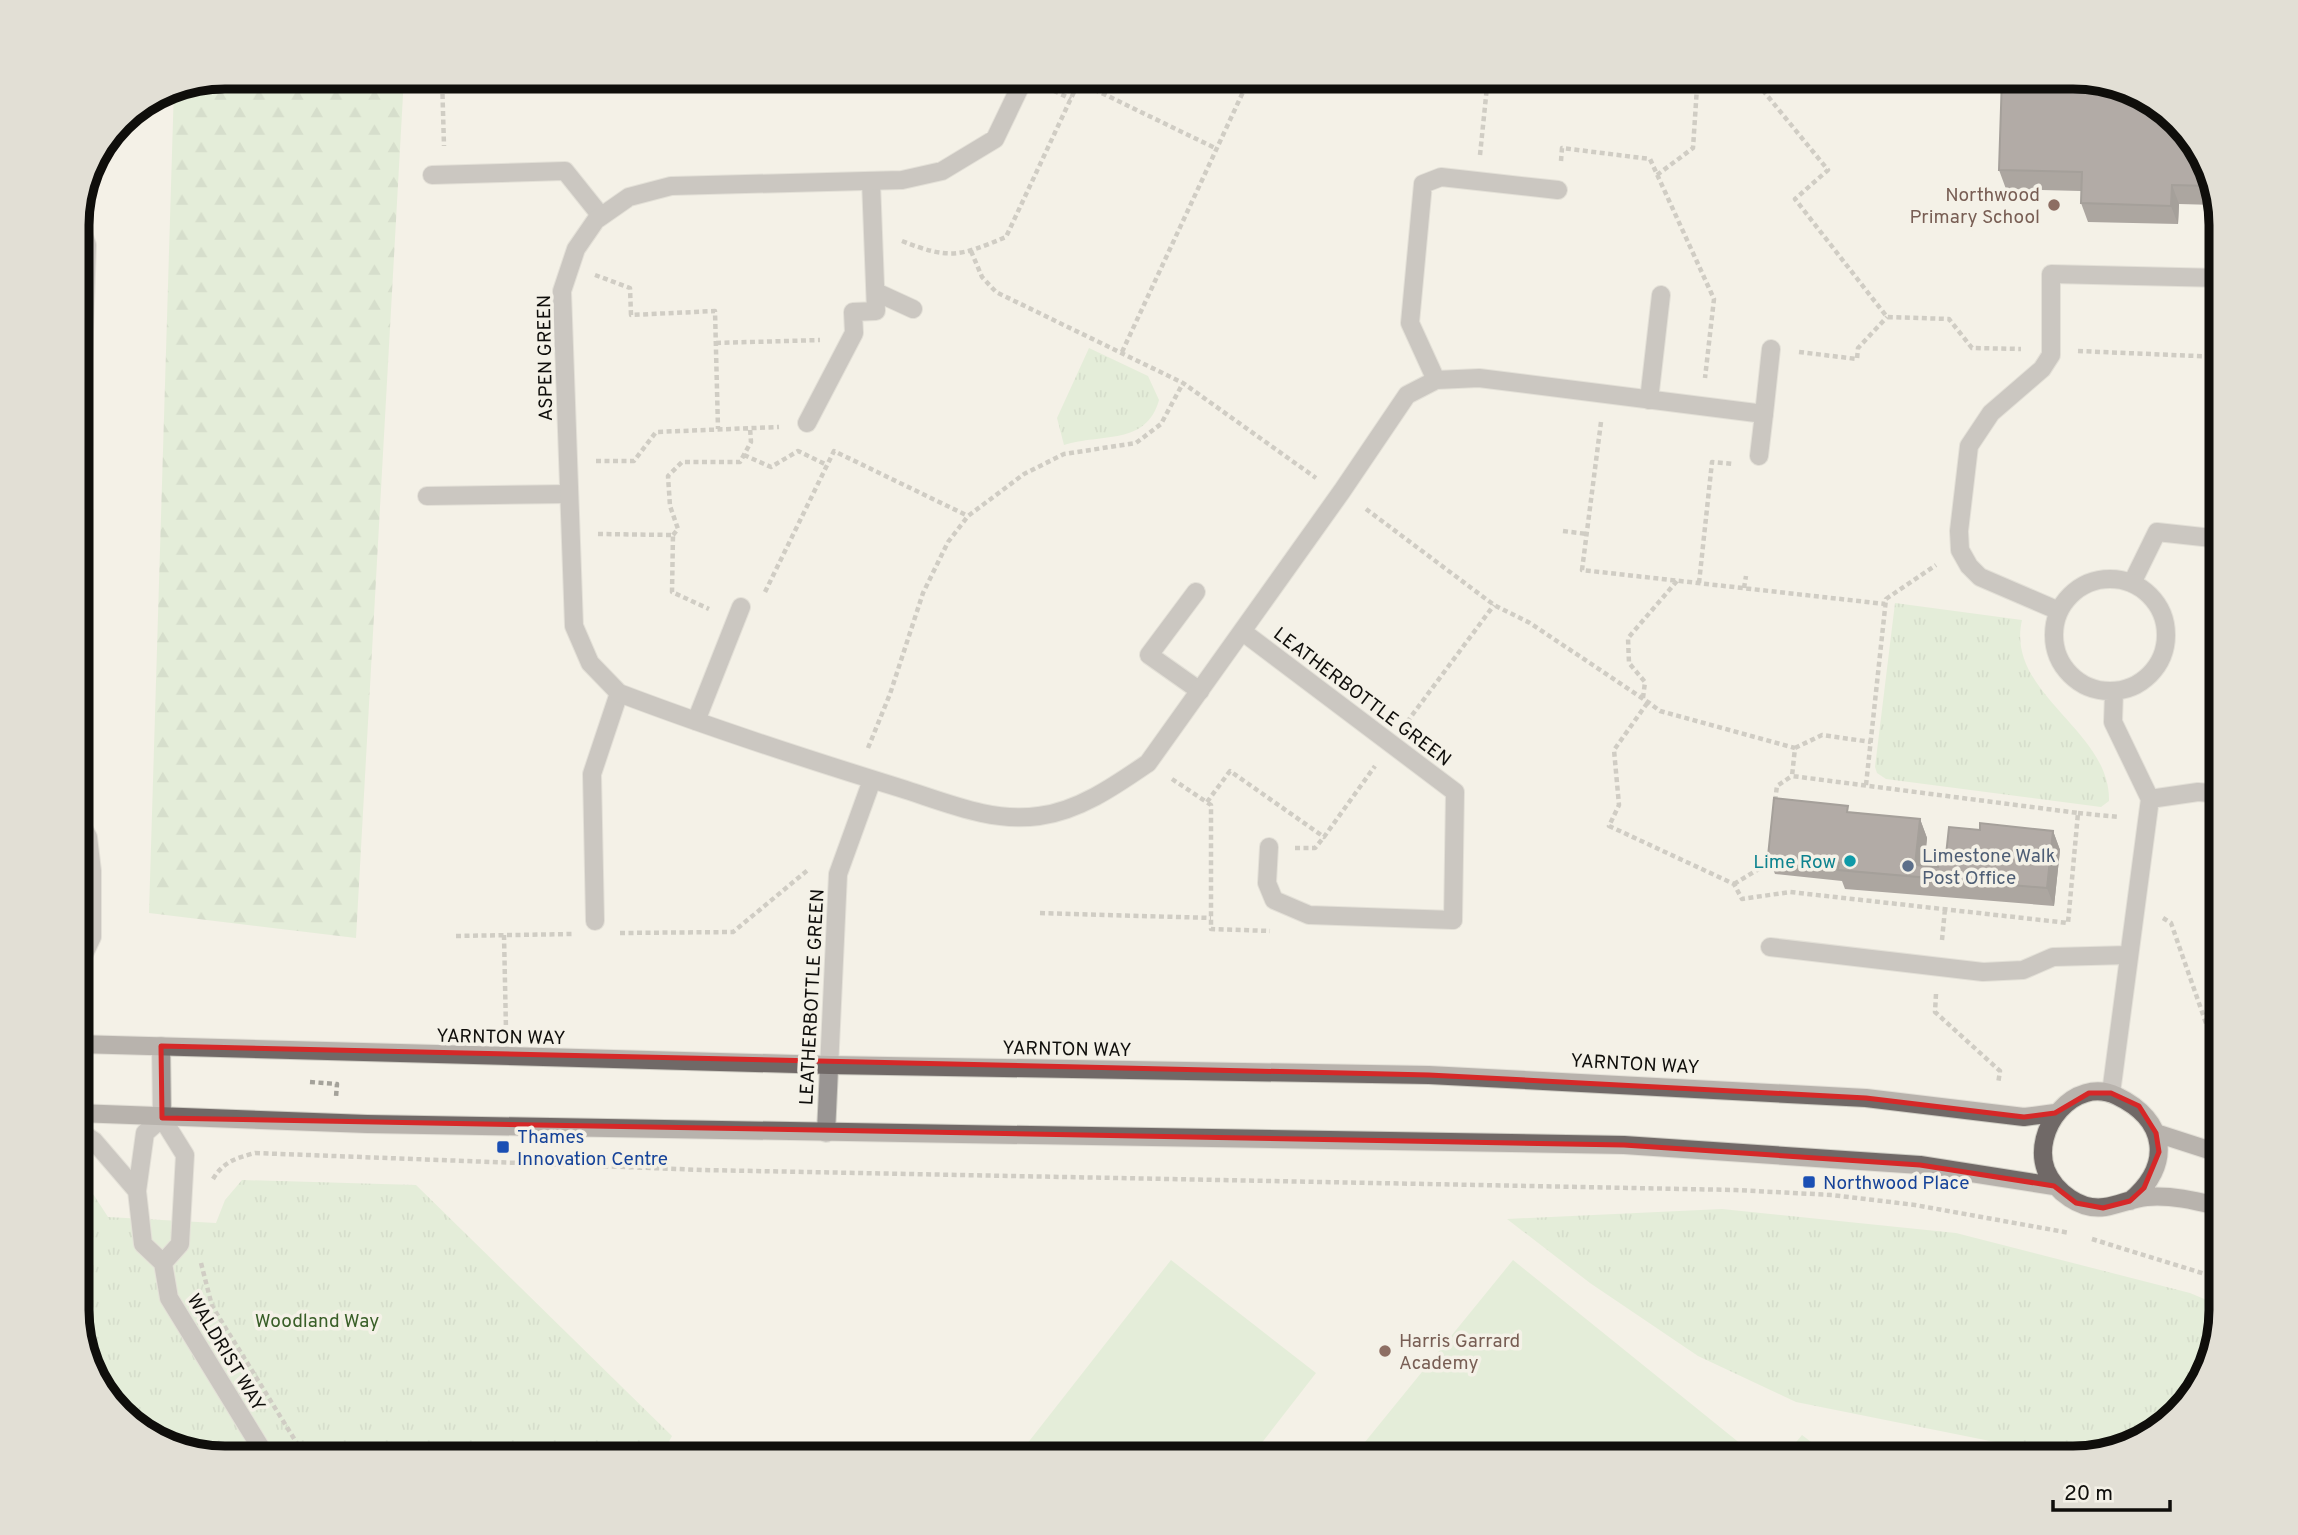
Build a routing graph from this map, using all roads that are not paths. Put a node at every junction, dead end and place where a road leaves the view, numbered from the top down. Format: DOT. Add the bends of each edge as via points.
graph roads {
  1 [pos="1019,90"];
  2 [pos="438,175"];
  3 [pos="871,181"];
  4 [pos="1558,190"];
  5 [pos="601,216"];
  6 [pos="2209,278"];
  7 [pos="876,292"];
  8 [pos="1661,295"];
  9 [pos="913,309"];
  10 [pos="1770,349"];
  11 [pos="1436,380"];
  12 [pos="1649,400"];
  13 [pos="1764,414"];
  14 [pos="807,423"];
  15 [pos="1759,456"];
  16 [pos="568,494"];
  17 [pos="427,496"];
  18 [pos="2209,537"];
  19 [pos="2132,583"];
  20 [pos="1196,592"];
  21 [pos="2059,611"];
  22 [pos="738,614"];
  23 [pos="1243,632"];
  24 [pos="1200,691"];
  25 [pos="2114,692"];
  26 [pos="618,693"];
  27 [pos="696,721"];
  28 [pos="865,777"];
  29 [pos="2209,793"];
  30 [pos="2150,799"];
  31 [pos="1269,847"];
  32 [pos="90,880"];
  33 [pos="588,928"];
  34 [pos="90,941"];
  35 [pos="1770,947"];
  36 [pos="2127,954"];
  37 [pos="90,1044"];
  38 [pos="161,1046"];
  39 [pos="830,1065"];
  40 [pos="2111,1093"];
  41 [pos="2055,1113"];
  42 [pos="90,1114"];
  43 [pos="162,1118"];
  44 [pos="826,1133"];
  45 [pos="2156,1133"];
  46 [pos="90,1138"];
  47 [pos="2209,1150"];
  48 [pos="2054,1186"];
  49 [pos="137,1191"];
  50 [pos="2130,1200"];
  51 [pos="2209,1204"];
  52 [pos="163,1263"];
  53 [pos="260,1446"];
  1 -- 3 [label="street, ASPEN GREEN" via="995,139 979,151 942,171"];
  2 -- 5 [label="street" via="565,172"];
  3 -- 5 [label="street, ASPEN GREEN" via="671,186 629,197"];
  3 -- 7 [label="street"];
  4 -- 11 [label="street" via="1441,177 1423,184 1409,323"];
  5 -- 16 [label="street, ASPEN GREEN" via="576,249 562,291"];
  6 -- 21 [label="street" via="2051,274 2050,343 2042,369 1991,413 1969,446 1960,550 1980,577"];
  7 -- 9 [label="street"];
  7 -- 14 [label="street" via="876,311 853,312 854,333"];
  8 -- 12 [label="street"];
  10 -- 13 [label="street"];
  11 -- 12 [label="street, LEATHERBOTTLE GREEN" via="1479,378"];
  11 -- 23 [label="street, LEATHERBOTTLE GREEN" via="1406,395"];
  12 -- 13 [label="street, LEATHERBOTTLE GREEN"];
  13 -- 15 [label="street"];
  16 -- 17 [label="street"];
  16 -- 26 [label="street, ASPEN GREEN" via="574,626 590,663"];
  18 -- 19 [label="street" via="2157,532"];
  19 -- 21 [label="street" via="2099,580 2082,586"];
  19 -- 25 [label="street" via="2160,608 2166,645 2160,663 2148,677 2132,688"];
  20 -- 24 [label="street" via="1149,655"];
  21 -- 25 [label="street" via="2054,644 2068,674 2097,691"];
  22 -- 27 [label="street"];
  23 -- 24 [label="street, LEATHERBOTTLE GREEN"];
  23 -- 31 [label="street, LEATHERBOTTLE GREEN" via="1455,792 1453,920 1310,915 1291,909 1274,900 1267,883"];
  24 -- 28 [label="street, LEATHERBOTTLE GREEN" via="1148,763 1112,788 1040,816 993,816"];
  25 -- 30 [label="street" via="2113,722"];
  26 -- 27 [label="street, ASPEN GREEN"];
  26 -- 33 [label="street" via="592,774"];
  27 -- 28 [label="street, ASPEN GREEN"];
  28 -- 39 [label="street, LEATHERBOTTLE GREEN" via="838,874"];
  29 -- 30 [label="street"];
  30 -- 36 [label="street"];
  32 -- 34 [label="street"];
  35 -- 36 [label="street" via="1983,972 2023,970 2053,957"];
  36 -- 40 [label="street"];
  37 -- 38 [label="street, YARNTON WAY"];
  38 -- 39 [label="street, YARNTON WAY"];
  38 -- 43 [label="street"];
  39 -- 41 [label="street, YARNTON WAY" via="1429,1075 1866,1098 2024,1117"];
  39 -- 44 [label="street, LEATHERBOTTLE GREEN"];
  40 -- 41 [label="street, YARNTON WAY" via="2089,1093 2068,1101"];
  40 -- 45 [label="street" via="2139,1106"];
  41 -- 48 [label="street" via="2042,1149"];
  42 -- 43 [label="street"];
  43 -- 44 [label="street"];
  43 -- 49 [label="street, WALDRIST WAY" via="145,1133"];
  43 -- 52 [label="street" via="185,1155 180,1244"];
  44 -- 48 [label="street" via="1624,1145 1920,1165"];
  45 -- 47 [label="street"];
  45 -- 50 [label="street" via="2155,1171"];
  46 -- 49 [label="street"];
  48 -- 50 [label="street" via="2076,1203 2103,1208"];
  49 -- 52 [label="street, WALDRIST WAY" via="143,1244"];
  50 -- 51 [label="street" via="2182,1197"];
  52 -- 53 [label="street, WALDRIST WAY" via="169,1297"];
}
